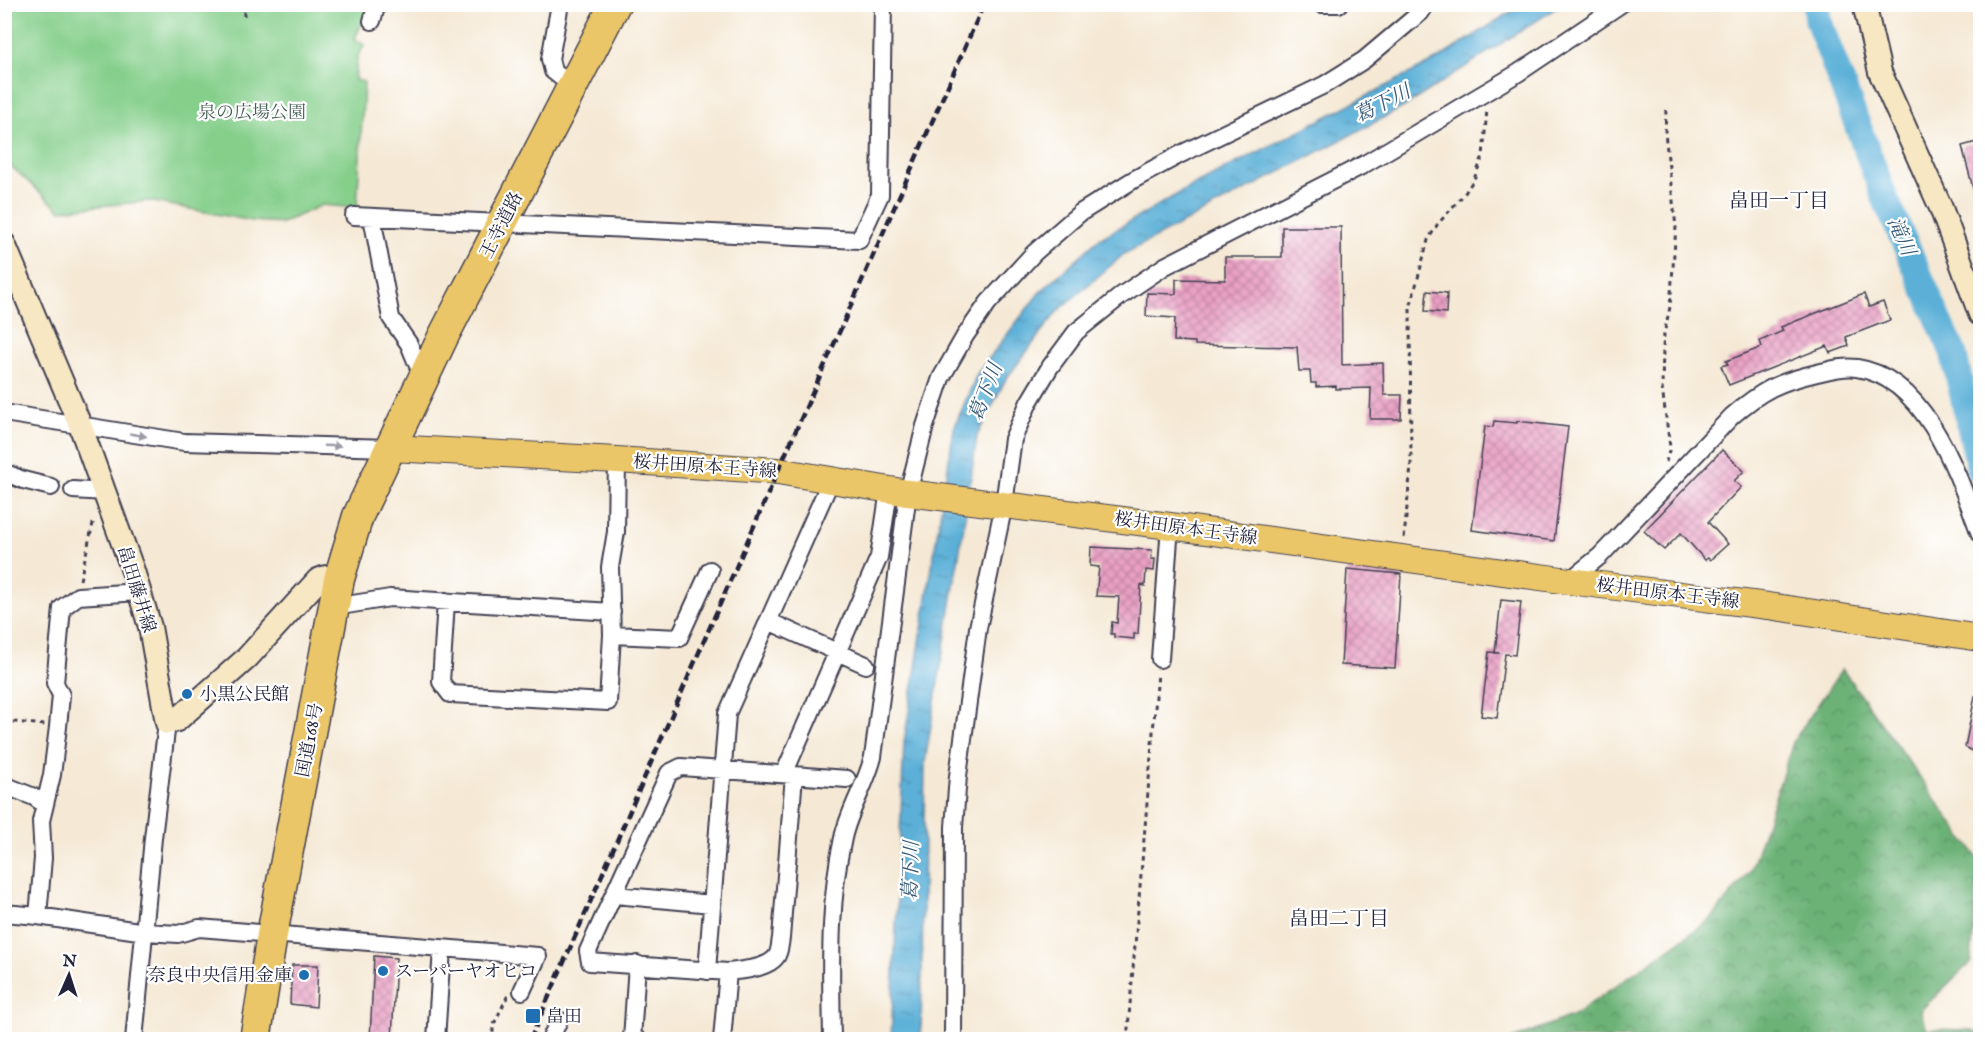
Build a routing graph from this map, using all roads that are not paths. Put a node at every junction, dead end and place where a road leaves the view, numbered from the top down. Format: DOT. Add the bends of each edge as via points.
graph roads {
  1 [pos="560,4"];
  2 [pos="615,4"];
  3 [pos="883,4"];
  4 [pos="1321,4"];
  5 [pos="1339,4"];
  6 [pos="1426,4"];
  7 [pos="1622,4"];
  8 [pos="1864,4"];
  9 [pos="572,86"];
  10 [pos="354,216"];
  11 [pos="372,217"];
  12 [pos="502,223"];
  13 [pos="4,244"];
  14 [pos="1980,314"];
  15 [pos="423,378"];
  16 [pos="4,413"];
  17 [pos="80,425"];
  18 [pos="390,448"];
  19 [pos="617,460"];
  20 [pos="4,472"];
  21 [pos="831,480"];
  22 [pos="51,487"];
  23 [pos="73,490"];
  24 [pos="898,491"];
  25 [pos="105,492"];
  26 [pos="1004,504"];
  27 [pos="1170,526"];
  28 [pos="1980,534"];
  29 [pos="710,570"];
  30 [pos="1569,581"];
  31 [pos="140,592"];
  32 [pos="337,593"];
  33 [pos="446,602"];
  34 [pos="612,612"];
  35 [pos="768,621"];
  36 [pos="612,635"];
  37 [pos="1980,638"];
  38 [pos="837,652"];
  39 [pos="1160,659"];
  40 [pos="866,665"];
  41 [pos="167,723"];
  42 [pos="723,770"];
  43 [pos="789,775"];
  44 [pos="847,779"];
  45 [pos="4,785"];
  46 [pos="44,804"];
  47 [pos="615,896"];
  48 [pos="712,904"];
  49 [pos="4,913"];
  50 [pos="38,916"];
  51 [pos="145,932"];
  52 [pos="272,935"];
  53 [pos="442,948"];
  54 [pos="637,964"];
  55 [pos="707,971"];
  56 [pos="728,972"];
  57 [pos="522,991"];
  58 [pos="559,1020"];
  59 [pos="134,1040"];
  60 [pos="255,1040"];
  61 [pos="436,1040"];
  62 [pos="550,1040"];
  63 [pos="638,1040"];
  64 [pos="722,1040"];
  65 [pos="832,1040"];
  66 [pos="953,1040"];
  1 -- 9 [label="street" via="550,60 553,71"];
  2 -- 9 [label="highway, 王寺道路"];
  3 -- 12 [label="street" via="880,195 859,240"];
  4 -- 5 [label="street"];
  6 -- 24 [label="street" via="1364,60 1324,85 1133,180 1080,213 1034,253 988,303 940,378"];
  7 -- 26 [label="street" via="1488,92 1363,165 1165,266 1122,294 1076,332 1029,402 1013,439"];
  8 -- 14 [label="main road" via="1880,72 1941,208"];
  9 -- 12 [label="highway, 王寺道路"];
  10 -- 11 [label="street"];
  11 -- 12 [label="street"];
  11 -- 15 [label="street" via="391,318 409,344"];
  12 -- 15 [label="highway, 王寺道路"];
  13 -- 17 [label="main road, 畠田藤井線"];
  15 -- 18 [label="highway, 王寺道路"];
  16 -- 17 [label="street"];
  17 -- 18 [label="street, one-way" via="184,442"];
  17 -- 25 [label="main road, 畠田藤井線"];
  18 -- 19 [label="main road, 桜井田原本王寺線"];
  18 -- 32 [label="highway, 国道168号" via="358,516"];
  19 -- 21 [label="main road, 桜井田原本王寺線" via="778,471"];
  19 -- 34 [label="street" via="610,567"];
  20 -- 22 [label="street"];
  21 -- 24 [label="main road, 桜井田原本王寺線"];
  21 -- 35 [label="street"];
  23 -- 25 [label="street"];
  24 -- 26 [label="main road, 桜井田原本王寺線"];
  24 -- 38 [label="street" via="879,557"];
  24 -- 65 [label="street" via="873,757 843,836 837,870 832,918"];
  25 -- 31 [label="main road, 畠田藤井線"];
  26 -- 27 [label="main road, 桜井田原本王寺線"];
  26 -- 66 [label="street" via="978,628 958,776 952,896"];
  27 -- 30 [label="main road, 桜井田原本王寺線"];
  27 -- 39 [label="street"];
  28 -- 30 [label="street" via="1946,449 1925,416 1906,394 1884,378 1858,369 1839,368 1793,378 1755,396 1600,556"];
  29 -- 36 [label="street" via="679,638"];
  30 -- 37 [label="main road, 桜井田原本王寺線"];
  31 -- 41 [label="main road, 畠田藤井線"];
  31 -- 46 [label="street" via="78,596 62,608 56,683 61,695 58,728"];
  32 -- 33 [label="street"];
  32 -- 41 [label="main road" via="326,577 318,580 247,658 177,720"];
  32 -- 52 [label="highway, 国道168号"];
  33 -- 34 [label="street"];
  33 -- 36 [label="street" via="441,682 450,694 608,702"];
  34 -- 36 [label="street"];
  35 -- 38 [label="street"];
  35 -- 42 [label="street" via="727,714"];
  38 -- 40 [label="street"];
  38 -- 43 [label="street"];
  41 -- 51 [label="street"];
  42 -- 43 [label="street"];
  42 -- 47 [label="street" via="681,766 669,772"];
  42 -- 48 [label="street"];
  43 -- 44 [label="street"];
  43 -- 56 [label="street" via="779,949 768,963"];
  45 -- 46 [label="street"];
  46 -- 50 [label="street"];
  47 -- 48 [label="street"];
  47 -- 54 [label="street" via="588,951 590,962"];
  48 -- 55 [label="street"];
  49 -- 50 [label="street"];
  50 -- 51 [label="street"];
  51 -- 52 [label="street" via="178,934 199,928"];
  51 -- 59 [label="street"];
  52 -- 53 [label="street"];
  52 -- 60 [label="highway, 国道168号"];
  53 -- 57 [label="street" via="538,956"];
  53 -- 61 [label="street"];
  54 -- 55 [label="street"];
  54 -- 63 [label="street" via="632,1039"];
  55 -- 56 [label="street"];
  56 -- 64 [label="street"];
  58 -- 62 [label="street"];
}
